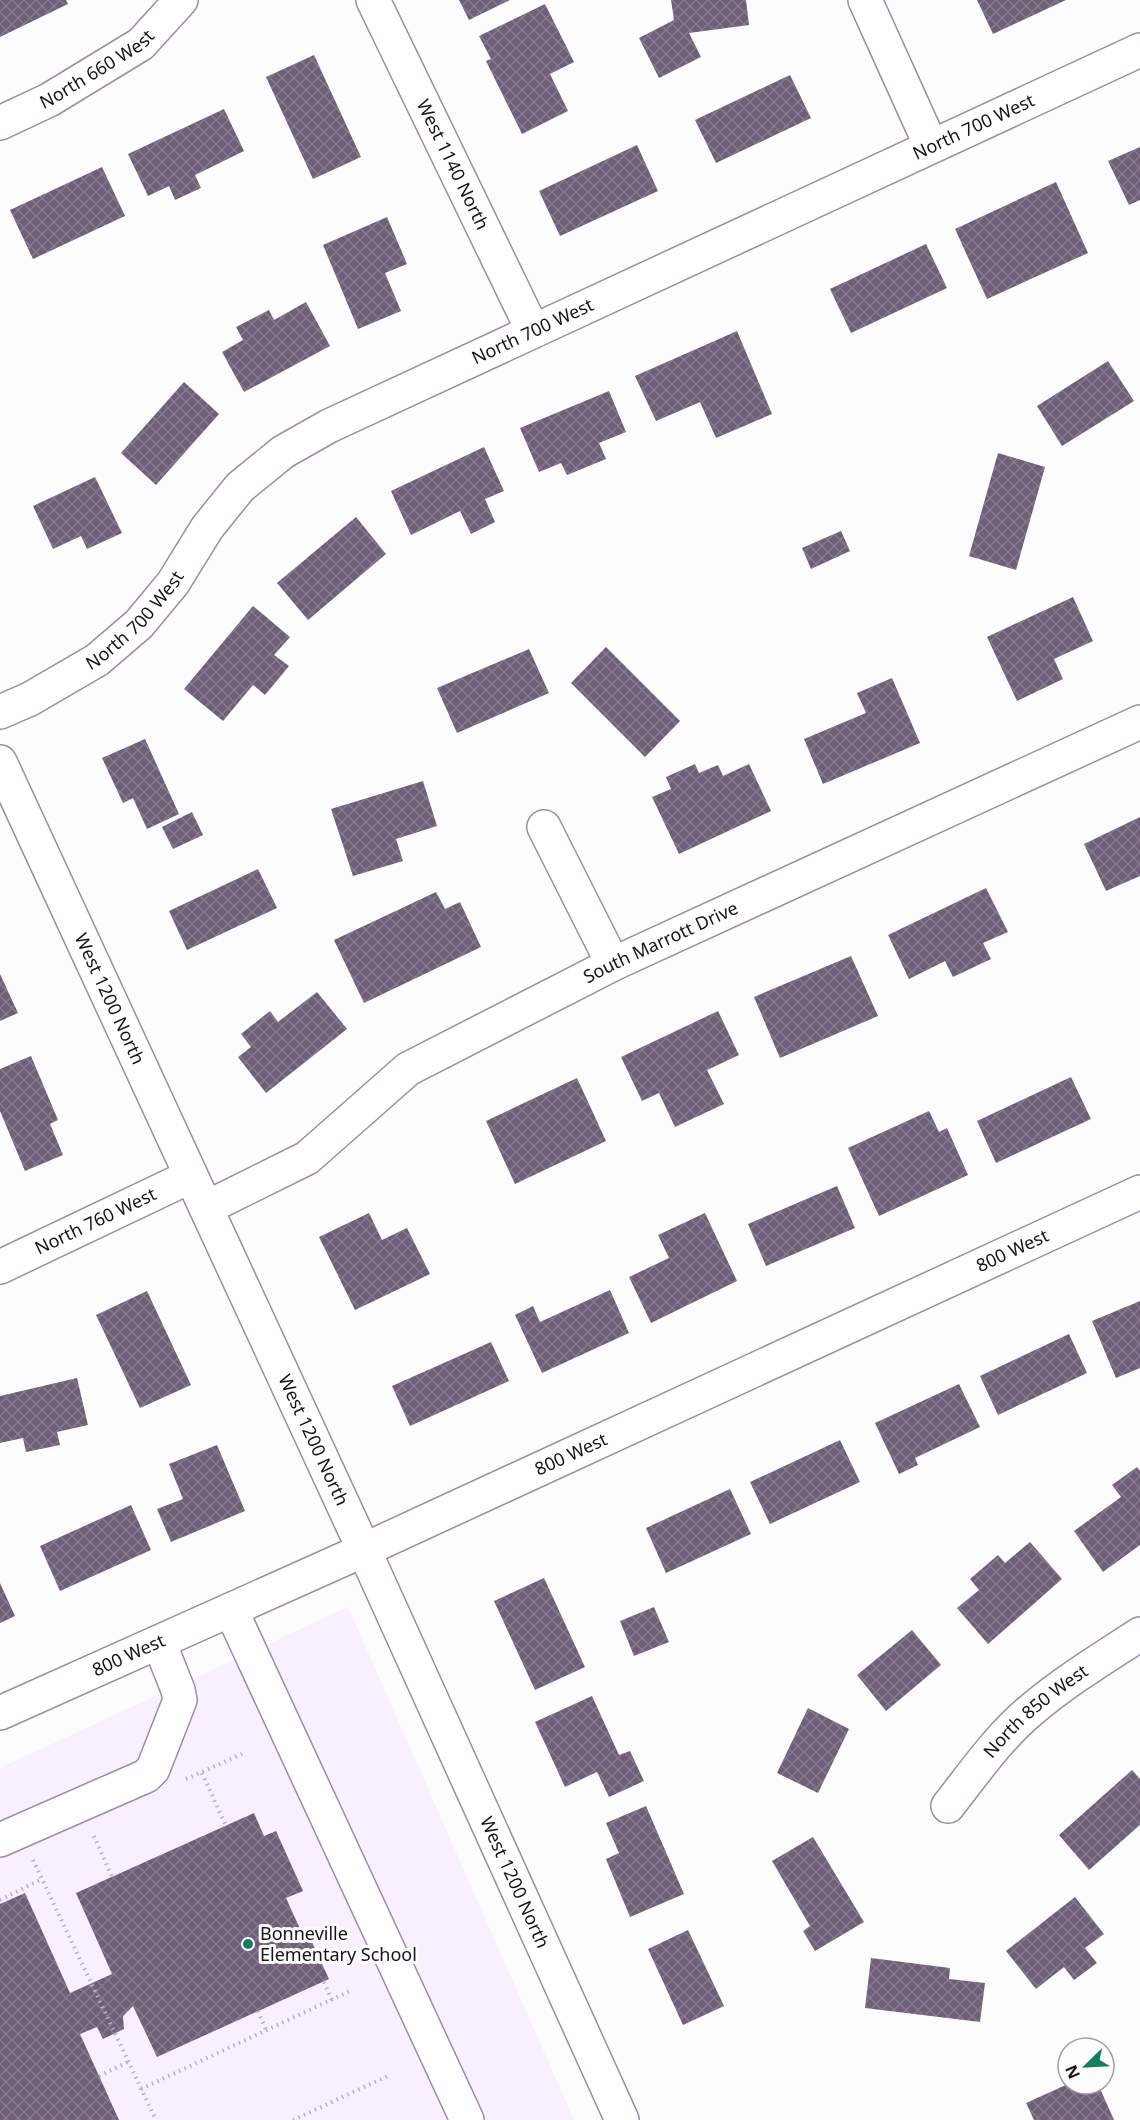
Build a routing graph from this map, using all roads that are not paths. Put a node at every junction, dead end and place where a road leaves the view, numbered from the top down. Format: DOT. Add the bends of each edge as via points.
graph roads {
  1 [pos="181,0"];
  2 [pos="373,0"];
  3 [pos="865,0"];
  4 [pos="1140,50"];
  5 [pos="0,123"];
  6 [pos="932,146"];
  7 [pos="533,331"];
  8 [pos="0,712"];
  9 [pos="1140,722"];
  10 [pos="0,762"];
  11 [pos="544,827"];
  12 [pos="613,964"];
  13 [pos="191,1176"];
  14 [pos="1140,1192"];
  15 [pos="206,1208"];
  16 [pos="0,1267"];
  17 [pos="364,1550"];
  18 [pos="231,1610"];
  19 [pos="1140,1634"];
  20 [pos="159,1642"];
  21 [pos="0,1713"];
  22 [pos="948,1806"];
  23 [pos="14,1846"];
  24 [pos="467,2120"];
  25 [pos="622,2120"];
  1 -- 5 [label="street, North 660 West" via="141,44 49,99"];
  2 -- 7 [label="street, West 1140 North"];
  3 -- 6 [label="street"];
  4 -- 6 [label="street, North 700 West"];
  6 -- 7 [label="street, North 700 West"];
  7 -- 8 [label="street, North 700 West" via="329,426 283,452 240,487 207,528 173,583 139,624 98,660"];
  9 -- 12 [label="street, South Marrott Drive"];
  10 -- 13 [label="street, West 1200 North"];
  11 -- 12 [label="street"];
  12 -- 15 [label="street, South Marrott Drive" via="408,1069 307,1158"];
  13 -- 15 [label="street, West 1200 North"];
  13 -- 16 [label="street, North 760 West"];
  14 -- 17 [label="street, 800 West"];
  15 -- 17 [label="street, West 1200 North"];
  17 -- 18 [label="street, 800 West"];
  17 -- 25 [label="street, West 1200 North"];
  18 -- 20 [label="street, 800 West"];
  18 -- 24 [label="street"];
  19 -- 22 [label="street, North 850 West" via="1030,1711 999,1742"];
  20 -- 21 [label="street, 800 West"];
  20 -- 23 [label="street" via="180,1700 153,1769"];
}
